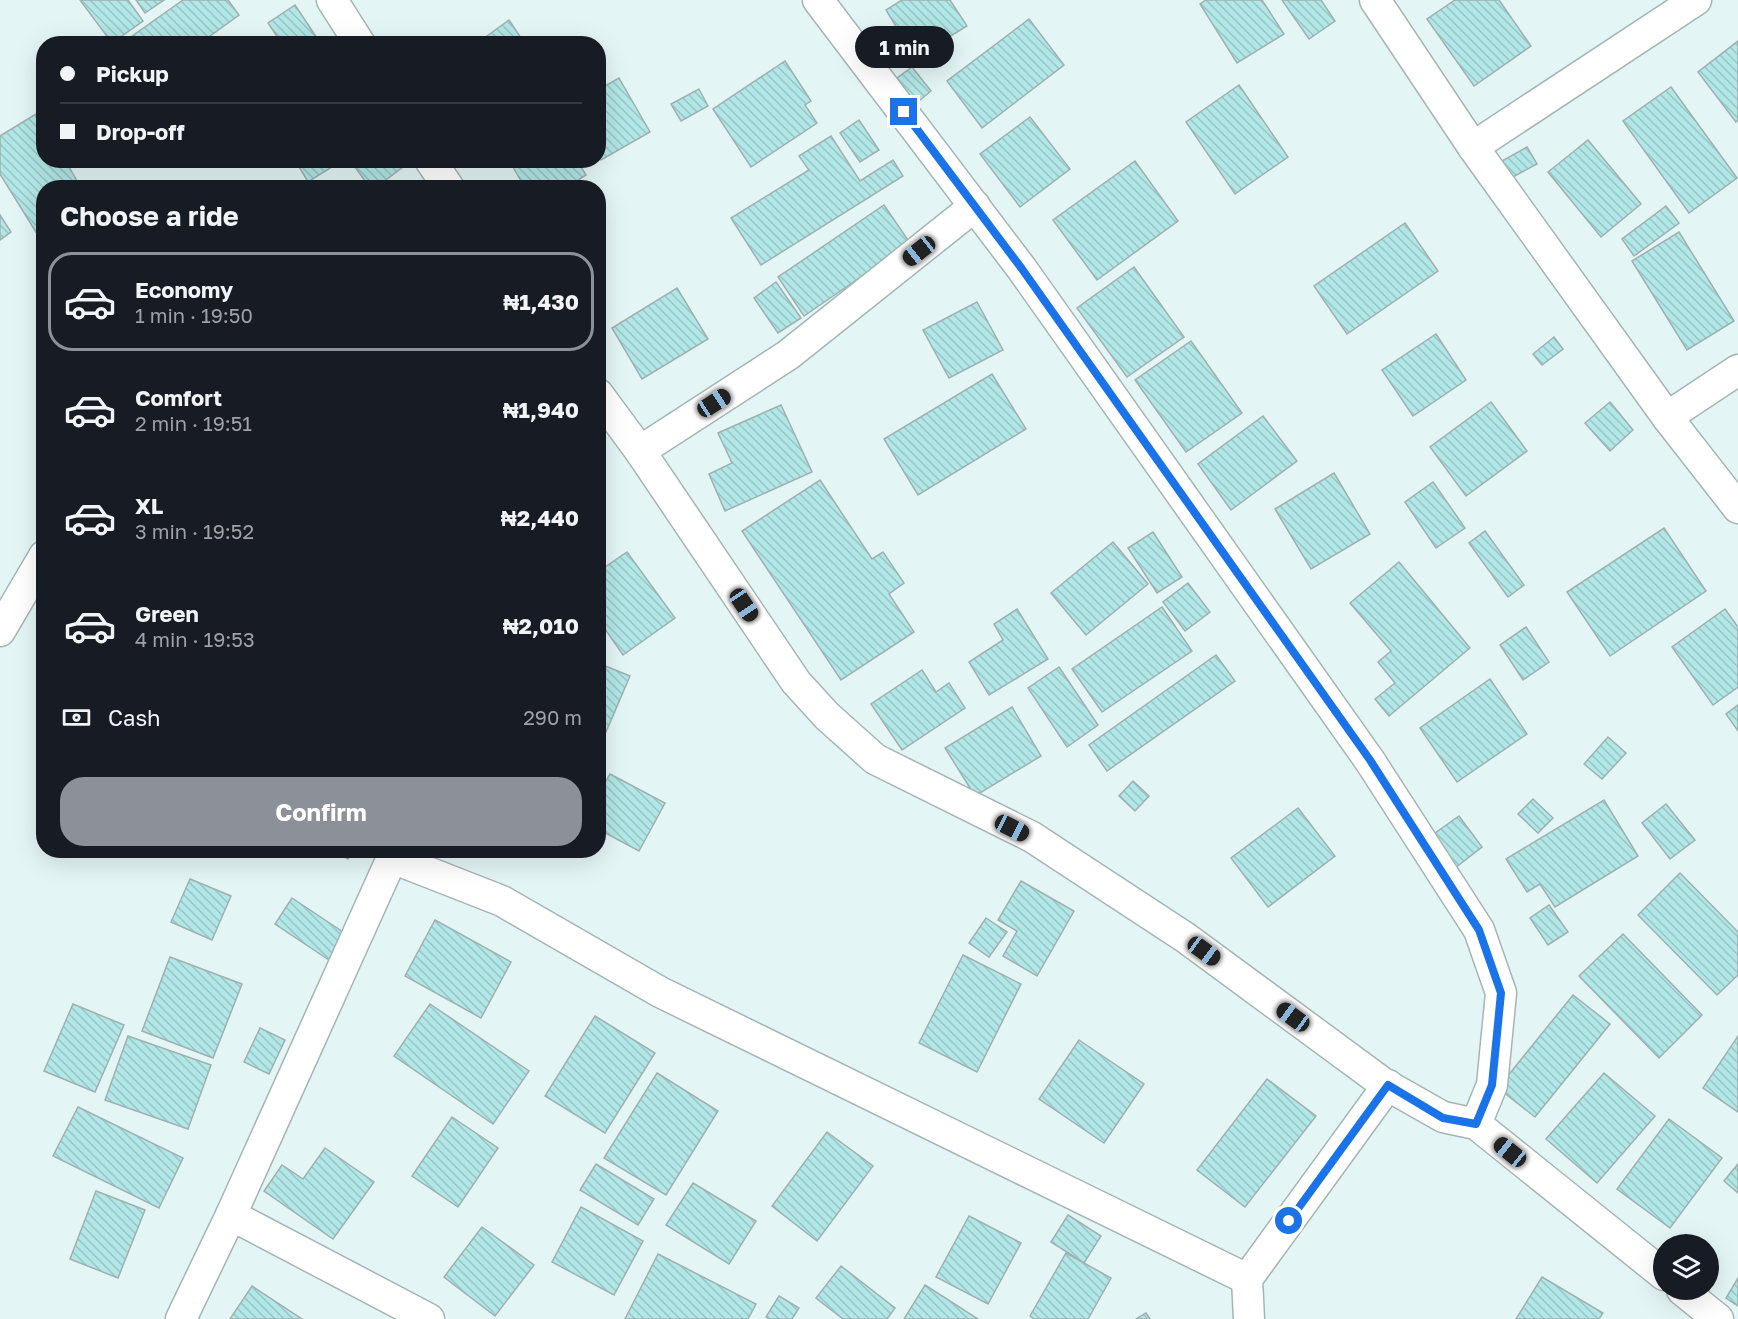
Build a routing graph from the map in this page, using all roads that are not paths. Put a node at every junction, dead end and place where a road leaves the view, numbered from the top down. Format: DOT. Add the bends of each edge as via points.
graph roads {
  1 [pos="332,0"];
  2 [pos="818,0"];
  3 [pos="1375,0"];
  4 [pos="1696,0"];
  5 [pos="355,36"];
  6 [pos="1473,147"];
  7 [pos="975,206"];
  8 [pos="1738,370"];
  9 [pos="606,405"];
  10 [pos="1667,417"];
  11 [pos="640,451"];
  12 [pos="1738,508"];
  13 [pos="36,569"];
  14 [pos="2,622"];
  15 [pos="391,858"];
  16 [pos="402,858"];
  17 [pos="1388,1085"];
  18 [pos="1476,1124"];
  19 [pos="231,1215"];
  20 [pos="1653,1266"];
  21 [pos="1247,1279"];
  22 [pos="1694,1300"];
  23 [pos="181,1319"];
  24 [pos="429,1319"];
  25 [pos="1249,1319"];
  26 [pos="1718,1319"];
  1 -- 5 [label="street"];
  2 -- 7 [label="street"];
  3 -- 6 [label="street"];
  4 -- 6 [label="street"];
  6 -- 10 [label="street"];
  7 -- 11 [label="street" via="788,355"];
  7 -- 18 [label="street" via="1370,760 1479,930 1501,993 1492,1085"];
  8 -- 10 [label="street"];
  9 -- 11 [label="street"];
  10 -- 12 [label="street"];
  11 -- 17 [label="street" via="796,682 875,759 1032,837 1186,938"];
  13 -- 14 [label="street"];
  15 -- 19 [label="street"];
  16 -- 21 [label="street" via="502,901 660,992"];
  17 -- 18 [label="street" via="1443,1118"];
  17 -- 21 [label="street"];
  18 -- 20 [label="street"];
  19 -- 23 [label="street"];
  19 -- 24 [label="street"];
  21 -- 25 [label="street"];
  22 -- 26 [label="street"];
}
